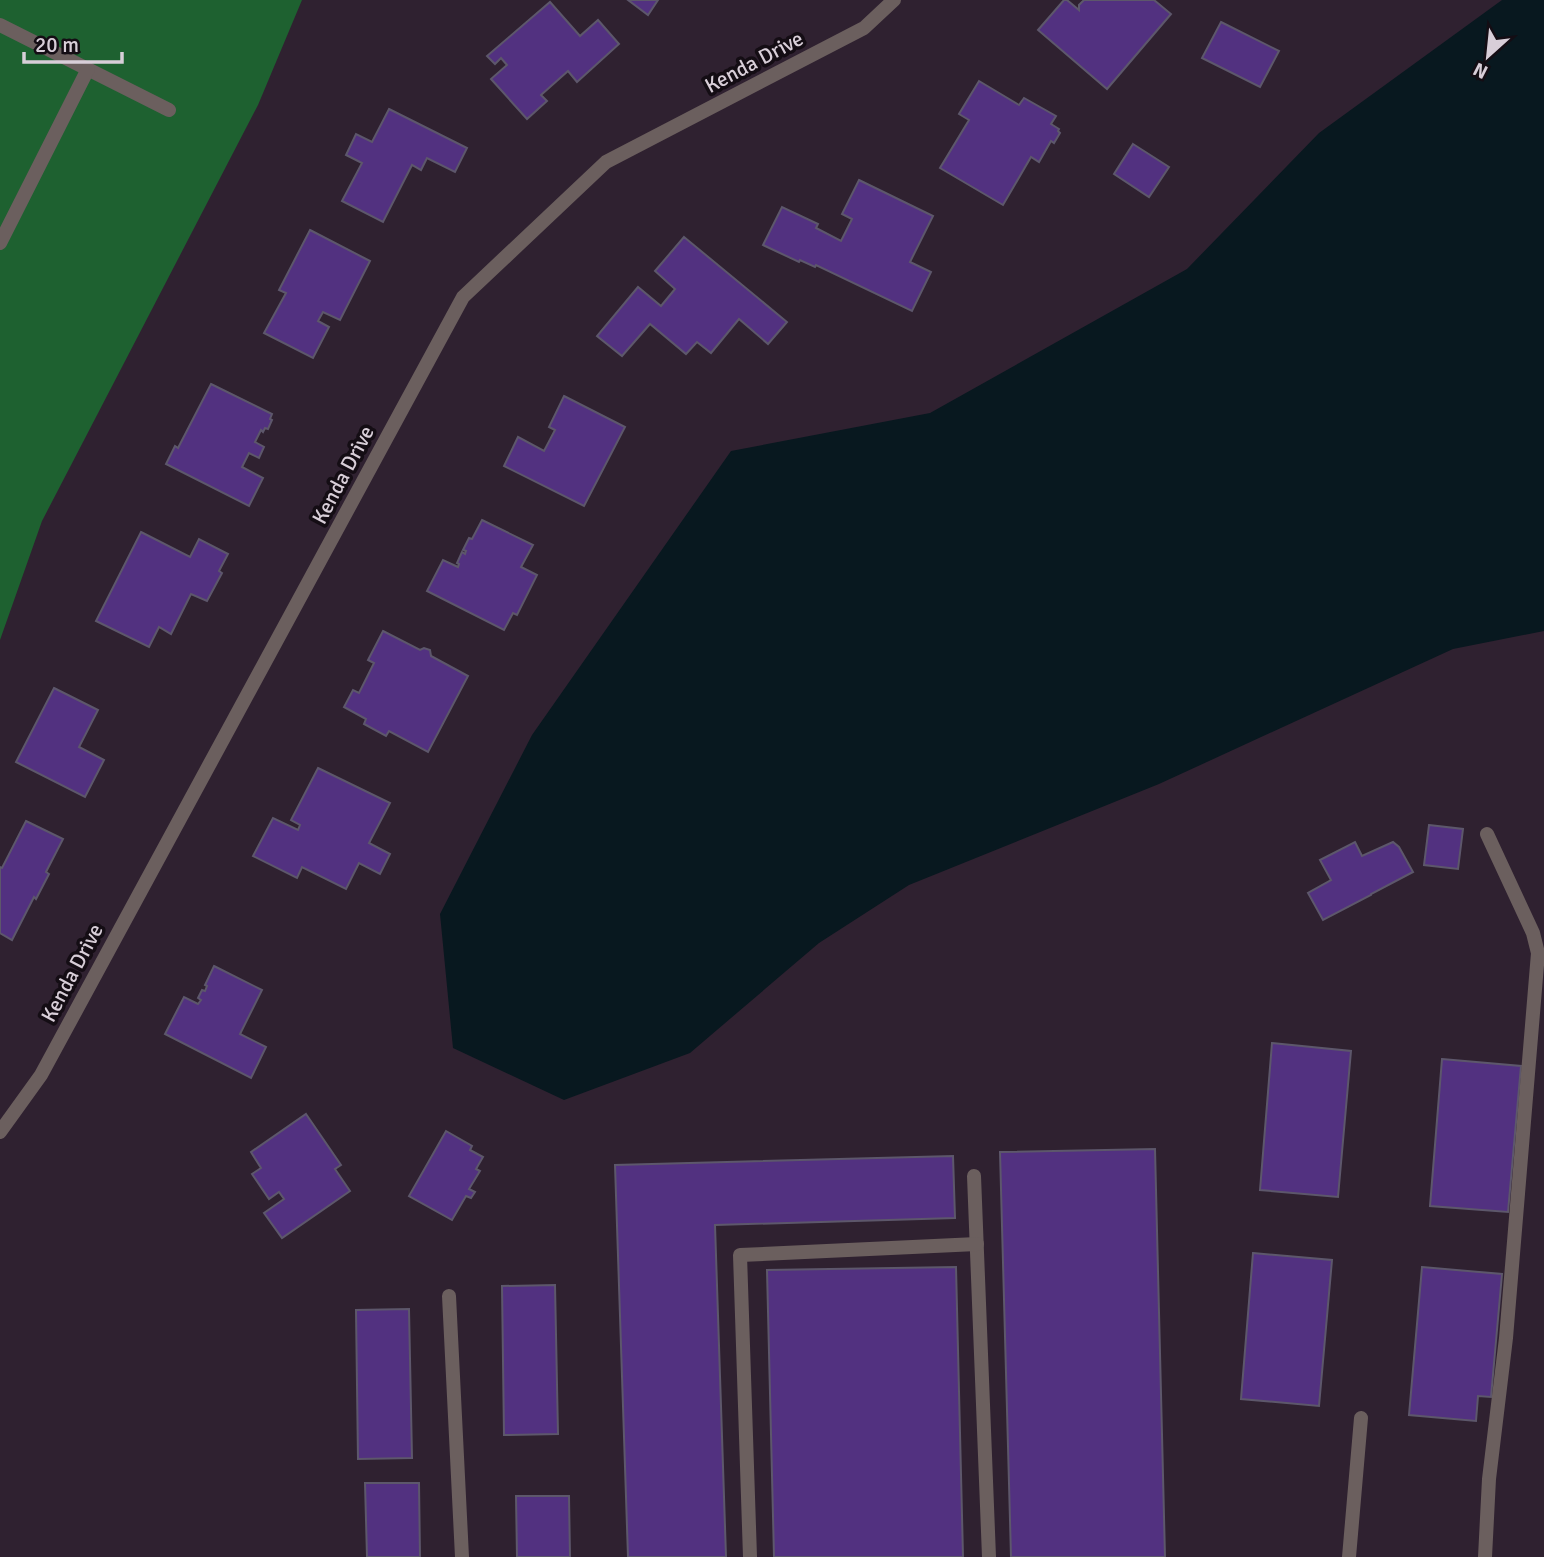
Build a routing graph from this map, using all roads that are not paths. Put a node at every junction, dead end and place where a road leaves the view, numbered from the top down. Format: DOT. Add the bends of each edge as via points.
graph roads {
  1 [pos="894,0"];
  2 [pos="0,25"];
  3 [pos="88,69"];
  4 [pos="169,110"];
  5 [pos="0,243"];
  6 [pos="1486,834"];
  7 [pos="0,1132"];
  8 [pos="974,1177"];
  9 [pos="977,1244"];
  10 [pos="449,1296"];
  11 [pos="1361,1418"];
  12 [pos="462,1557"];
  13 [pos="750,1557"];
  14 [pos="989,1557"];
  15 [pos="1349,1557"];
  16 [pos="1485,1557"];
  1 -- 7 [label="street, Kenda Drive" via="864,28 606,163 463,298 41,1075"];
  2 -- 3 [label="street"];
  3 -- 4 [label="street"];
  3 -- 5 [label="street"];
  6 -- 16 [label="street" via="1538,953"];
  8 -- 9 [label="street"];
  9 -- 13 [label="street" via="740,1255"];
  9 -- 14 [label="street"];
  10 -- 12 [label="street"];
  11 -- 15 [label="street"];
}
